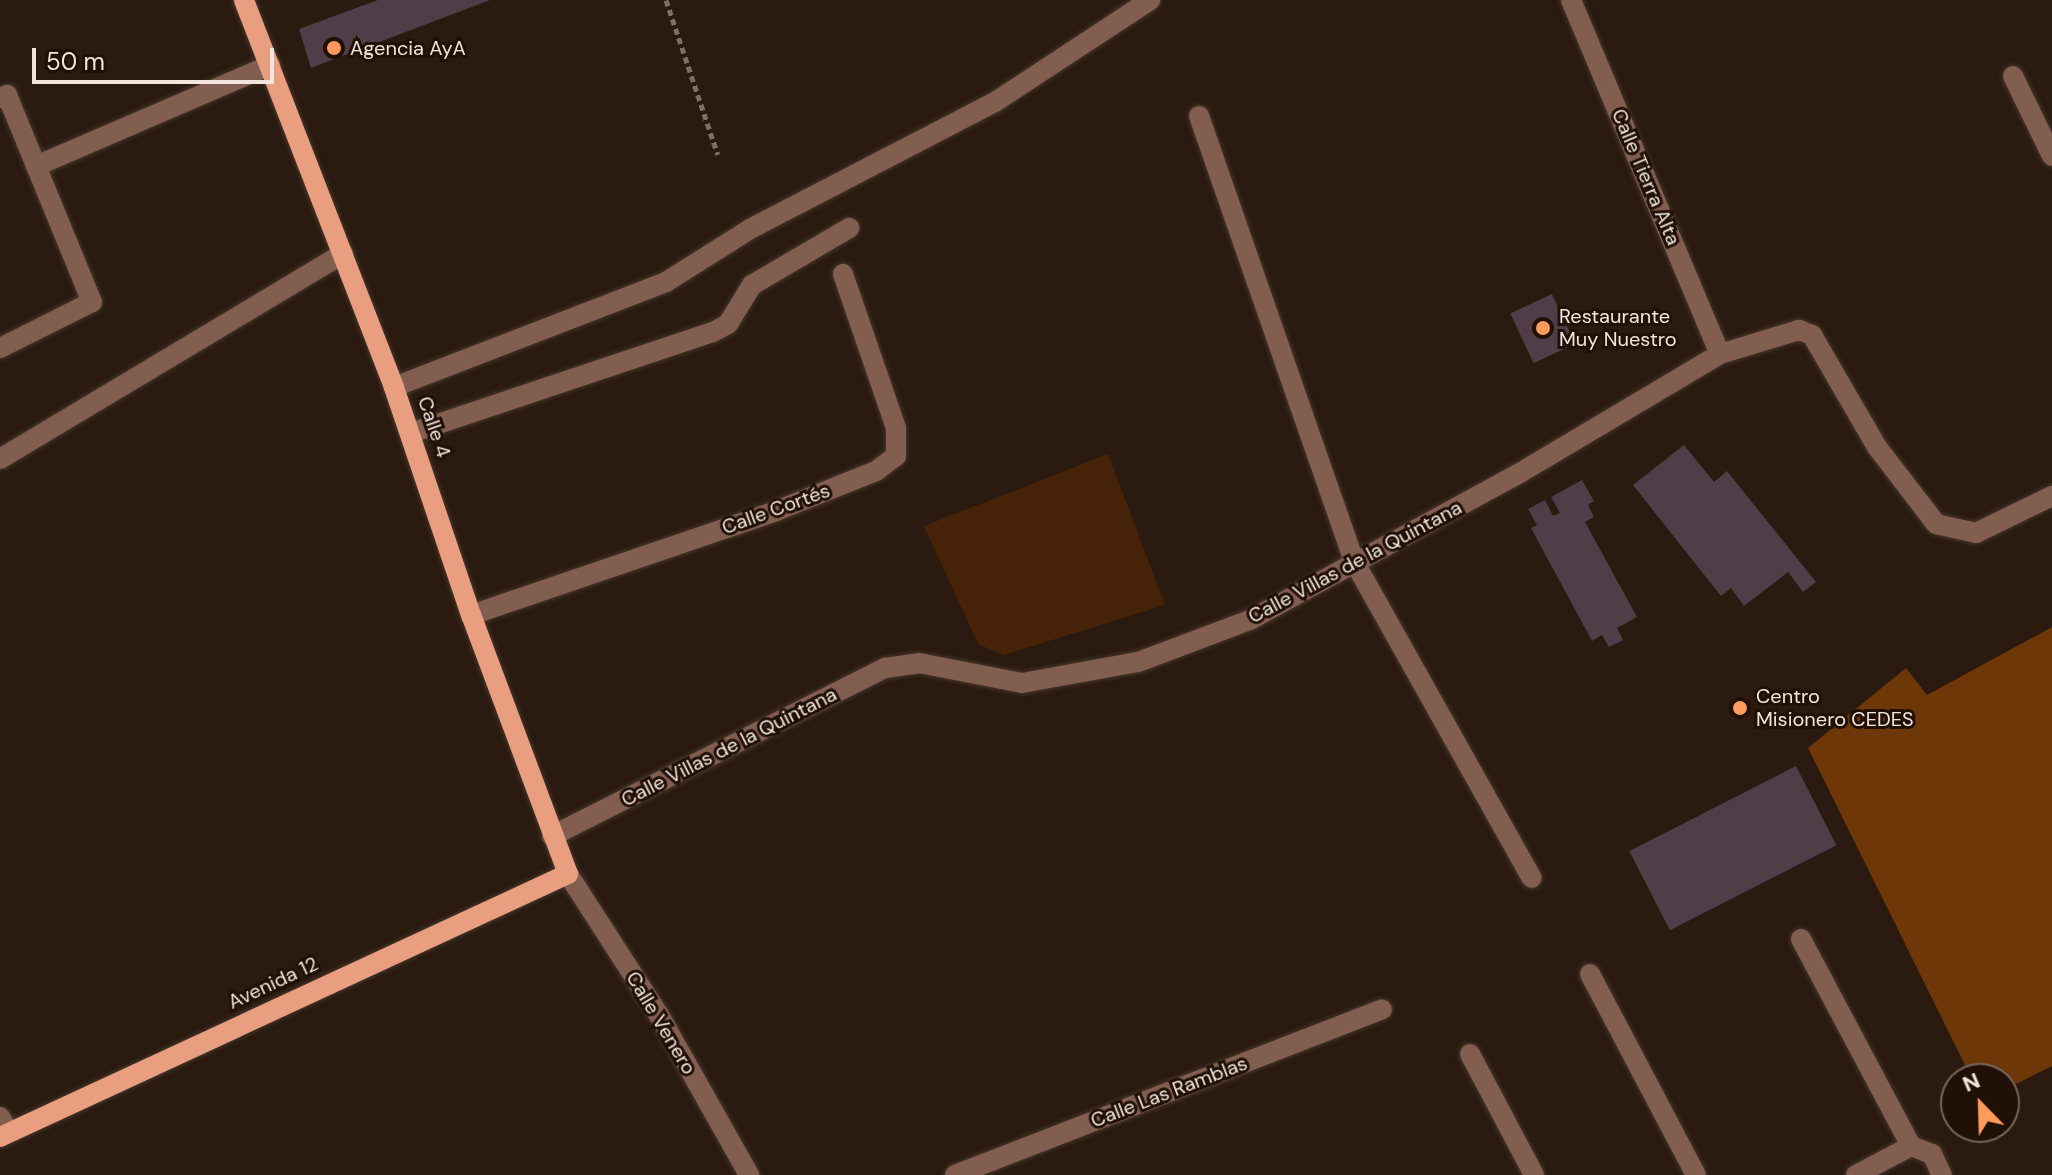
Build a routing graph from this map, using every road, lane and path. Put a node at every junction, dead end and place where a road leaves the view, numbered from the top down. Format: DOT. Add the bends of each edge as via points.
graph roads {
  1 [pos="244,0"];
  2 [pos="666,0"];
  3 [pos="1150,0"];
  4 [pos="1571,0"];
  5 [pos="270,65"];
  6 [pos="2013,76"];
  7 [pos="0,98"];
  8 [pos="1199,116"];
  9 [pos="718,155"];
  10 [pos="2052,156"];
  11 [pos="36,166"];
  12 [pos="849,228"];
  13 [pos="343,254"];
  14 [pos="843,274"];
  15 [pos="0,348"];
  16 [pos="1720,354"];
  17 [pos="394,387"];
  18 [pos="411,433"];
  19 [pos="0,459"];
  20 [pos="2052,496"];
  21 [pos="1355,563"];
  22 [pos="471,615"];
  23 [pos="552,836"];
  24 [pos="568,874"];
  25 [pos="1532,878"];
  26 [pos="1801,939"];
  27 [pos="1590,974"];
  28 [pos="1382,1009"];
  29 [pos="1470,1054"];
  30 [pos="3,1129"];
  31 [pos="1911,1146"];
  32 [pos="749,1175"];
  33 [pos="955,1175"];
  34 [pos="1534,1175"];
  35 [pos="1696,1175"];
  36 [pos="1856,1175"];
  37 [pos="1942,1175"];
  1 -- 5 [label="main road, Calle 4"];
  2 -- 9 [label="path"];
  3 -- 17 [label="street" via="995,102 750,229 666,282"];
  4 -- 16 [label="street, Calle Tierra Alta"];
  5 -- 11 [label="street"];
  5 -- 13 [label="main road, Calle 4"];
  6 -- 10 [label="street"];
  7 -- 11 [label="street" via="7,95"];
  8 -- 21 [label="street"];
  11 -- 15 [label="street" via="92,302"];
  12 -- 18 [label="street" via="752,285 728,324 713,332"];
  13 -- 17 [label="main road, Calle 4"];
  13 -- 19 [label="street"];
  14 -- 22 [label="street, Calle Cortés" via="896,428 896,456 876,471 776,511"];
  16 -- 20 [label="street, Calle Villas de la Quintana" via="1799,330 1812,335 1877,447 1936,524 1976,533"];
  16 -- 21 [label="street, Calle Villas de la Quintana"];
  17 -- 18 [label="main road, Calle 4"];
  18 -- 22 [label="main road, Calle 4"];
  21 -- 23 [label="street, Calle Villas de la Quintana" via="1250,620 1138,662 1022,683 919,663 885,668"];
  21 -- 25 [label="street"];
  22 -- 23 [label="main road, Calle 4"];
  23 -- 24 [label="main road, Calle 4"];
  24 -- 30 [label="main road, Avenida 12"];
  24 -- 32 [label="street, Calle Venero" via="659,1015"];
  26 -- 31 [label="street"];
  27 -- 35 [label="street"];
  28 -- 33 [label="street, Calle Las Ramblas"];
  29 -- 34 [label="street"];
  31 -- 36 [label="street"];
  31 -- 37 [label="street" via="1932,1154"];
}
